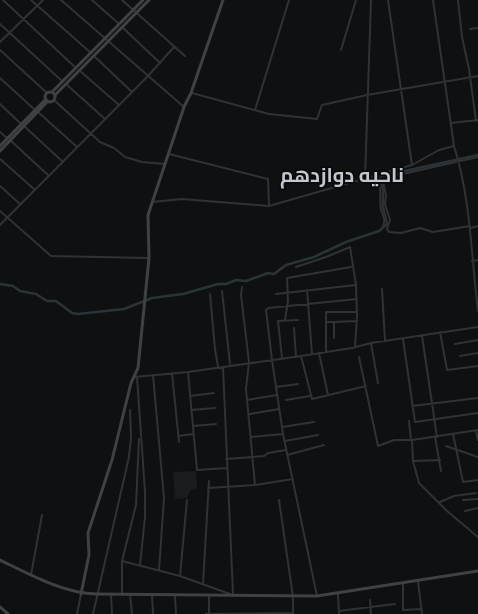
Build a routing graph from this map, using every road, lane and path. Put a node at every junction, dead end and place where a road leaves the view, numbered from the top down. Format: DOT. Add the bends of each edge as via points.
graph roads {
  1 [pos="3,0"];
  2 [pos="31,0"];
  3 [pos="43,0"];
  4 [pos="61,0"];
  5 [pos="92,0"];
  6 [pos="122,0"];
  7 [pos="143,0"];
  8 [pos="149,0"];
  9 [pos="223,0"];
  10 [pos="289,0"];
  11 [pos="355,0"];
  12 [pos="370,0"];
  13 [pos="388,0"];
  14 [pos="433,0"];
  15 [pos="458,0"];
  16 [pos="38,6"];
  17 [pos="135,12"];
  18 [pos="24,19"];
  19 [pos="0,24"];
  20 [pos="121,26"];
  21 [pos="478,28"];
  22 [pos="470,29"];
  23 [pos="10,32"];
  24 [pos="106,41"];
  25 [pos="0,42"];
  26 [pos="174,47"];
  27 [pos="0,50"];
  28 [pos="341,50"];
  29 [pos="92,54"];
  30 [pos="186,56"];
  31 [pos="160,62"];
  32 [pos="78,69"];
  33 [pos="148,76"];
  34 [pos="478,76"];
  35 [pos="470,77"];
  36 [pos="0,78"];
  37 [pos="444,82"];
  38 [pos="64,83"];
  39 [pos="401,89"];
  40 [pos="132,92"];
  41 [pos="47,93"];
  42 [pos="54,93"];
  43 [pos="191,93"];
  44 [pos="367,95"];
  45 [pos="47,100"];
  46 [pos="54,100"];
  47 [pos="0,104"];
  48 [pos="119,106"];
  49 [pos="184,107"];
  50 [pos="36,111"];
  51 [pos="255,111"];
  52 [pos="105,120"];
  53 [pos="477,121"];
  54 [pos="451,123"];
  55 [pos="23,125"];
  56 [pos="0,132"];
  57 [pos="92,134"];
  58 [pos="9,139"];
  59 [pos="0,146"];
  60 [pos="454,146"];
  61 [pos="77,148"];
  62 [pos="0,151"];
  63 [pos="169,154"];
  64 [pos="478,158"];
  65 [pos="0,159"];
  66 [pos="458,161"];
  67 [pos="64,162"];
  68 [pos="165,164"];
  69 [pos="412,165"];
  70 [pos="49,176"];
  71 [pos="375,177"];
  72 [pos="365,179"];
  73 [pos="0,186"];
  74 [pos="35,190"];
  75 [pos="152,202"];
  76 [pos="20,204"];
  77 [pos="269,206"];
  78 [pos="0,211"];
  79 [pos="7,218"];
  80 [pos="0,225"];
  81 [pos="383,226"];
  82 [pos="478,226"];
  83 [pos="470,227"];
  84 [pos="149,258"];
  85 [pos="478,260"];
  86 [pos="472,261"];
  87 [pos="296,266"];
  88 [pos="352,267"];
  89 [pos="478,281"];
  90 [pos="474,282"];
  91 [pos="356,285"];
  92 [pos="242,287"];
  93 [pos="382,289"];
  94 [pos="307,290"];
  95 [pos="222,291"];
  96 [pos="288,293"];
  97 [pos="210,294"];
  98 [pos="276,294"];
  99 [pos="477,296"];
  100 [pos="357,299"];
  101 [pos="308,304"];
  102 [pos="287,306"];
  103 [pos="478,310"];
  104 [pos="357,312"];
  105 [pos="285,320"];
  106 [pos="298,320"];
  107 [pos="357,321"];
  108 [pos="326,322"];
  109 [pos="334,322"];
  110 [pos="478,327"];
  111 [pos="294,328"];
  112 [pos="440,332"];
  113 [pos="422,336"];
  114 [pos="334,338"];
  115 [pos="403,339"];
  116 [pos="478,340"];
  117 [pos="386,341"];
  118 [pos="371,343"];
  119 [pos="455,344"];
  120 [pos="355,347"];
  121 [pos="326,352"];
  122 [pos="319,353"];
  123 [pos="478,353"];
  124 [pos="312,354"];
  125 [pos="296,356"];
  126 [pos="301,356"];
  127 [pos="460,356"];
  128 [pos="282,358"];
  129 [pos="359,358"];
  130 [pos="272,360"];
  131 [pos="249,362"];
  132 [pos="230,364"];
  133 [pos="223,366"];
  134 [pos="478,366"];
  135 [pos="218,367"];
  136 [pos="188,372"];
  137 [pos="172,373"];
  138 [pos="152,376"];
  139 [pos="136,377"];
  140 [pos="378,383"];
  141 [pos="298,384"];
  142 [pos="366,386"];
  143 [pos="276,387"];
  144 [pos="214,393"];
  145 [pos="277,395"];
  146 [pos="328,395"];
  147 [pos="190,396"];
  148 [pos="310,396"];
  149 [pos="478,398"];
  150 [pos="247,400"];
  151 [pos="286,400"];
  152 [pos="432,403"];
  153 [pos="412,406"];
  154 [pos="215,408"];
  155 [pos="280,409"];
  156 [pos="130,410"];
  157 [pos="191,410"];
  158 [pos="478,413"];
  159 [pos="249,414"];
  160 [pos="435,420"];
  161 [pos="408,421"];
  162 [pos="314,422"];
  163 [pos="216,424"];
  164 [pos="193,426"];
  165 [pos="282,427"];
  166 [pos="477,430"];
  167 [pos="193,434"];
  168 [pos="284,434"];
  169 [pos="318,434"];
  170 [pos="453,434"];
  171 [pos="178,436"];
  172 [pos="251,437"];
  173 [pos="436,437"];
  174 [pos="131,438"];
  175 [pos="141,439"];
  176 [pos="411,440"];
  177 [pos="478,440"];
  178 [pos="285,441"];
  179 [pos="179,442"];
  180 [pos="324,445"];
  181 [pos="446,446"];
  182 [pos="286,450"];
  183 [pos="456,450"];
  184 [pos="287,455"];
  185 [pos="252,457"];
  186 [pos="478,457"];
  187 [pos="226,458"];
  188 [pos="440,460"];
  189 [pos="413,461"];
  190 [pos="227,468"];
  191 [pos="441,470"];
  192 [pos="293,479"];
  193 [pos="478,480"];
  194 [pos="209,482"];
  195 [pos="255,485"];
  196 [pos="228,487"];
  197 [pos="208,488"];
  198 [pos="476,493"];
  199 [pos="478,498"];
  200 [pos="187,500"];
  201 [pos="279,500"];
  202 [pos="463,500"];
  203 [pos="438,503"];
  204 [pos="478,508"];
  205 [pos="464,511"];
  206 [pos="42,515"];
  207 [pos="478,537"];
  208 [pos="0,560"];
  209 [pos="122,561"];
  210 [pos="140,565"];
  211 [pos="159,570"];
  212 [pos="478,571"];
  213 [pos="31,575"];
  214 [pos="180,576"];
  215 [pos="418,581"];
  216 [pos="403,583"];
  217 [pos="202,584"];
  218 [pos="81,594"];
  219 [pos="96,594"];
  220 [pos="111,594"];
  221 [pos="122,594"];
  222 [pos="130,594"];
  223 [pos="152,594"];
  224 [pos="338,594"];
  225 [pos="175,595"];
  226 [pos="209,595"];
  227 [pos="233,595"];
  228 [pos="318,596"];
  229 [pos="293,597"];
  230 [pos="370,600"];
  231 [pos="395,604"];
  232 [pos="0,607"];
  233 [pos="370,607"];
  234 [pos="421,609"];
  235 [pos="339,612"];
  236 [pos="293,613"];
  237 [pos="8,614"];
  238 [pos="77,614"];
  239 [pos="93,614"];
  240 [pos="112,614"];
  241 [pos="132,614"];
  242 [pos="153,614"];
  243 [pos="176,614"];
  244 [pos="206,614"];
  245 [pos="210,614"];
  246 [pos="371,614"];
  247 [pos="422,614"];
  1 -- 18 [label="street"];
  2 -- 16 [label="street"];
  3 -- 16 [label="street"];
  4 -- 24 [label="street"];
  5 -- 20 [label="street"];
  6 -- 17 [label="street"];
  7 -- 17 [label="street"];
  8 -- 17 [label="street"];
  9 -- 43 [label="street"];
  10 -- 51 [label="street"];
  11 -- 28 [label="street"];
  12 -- 44 [label="street"];
  13 -- 39 [label="street"];
  14 -- 37 [label="street"];
  15 -- 35 [label="street"];
  16 -- 18 [label="street"];
  16 -- 29 [label="street"];
  17 -- 20 [label="street"];
  17 -- 26 [label="street"];
  18 -- 23 [label="street"];
  18 -- 32 [label="street"];
  19 -- 23 [label="street"];
  20 -- 24 [label="street"];
  20 -- 31 [label="street"];
  21 -- 22 [label="street"];
  23 -- 25 [label="street"];
  23 -- 38 [label="street"];
  24 -- 29 [label="street"];
  24 -- 33 [label="street"];
  26 -- 30 [label="street"];
  26 -- 31 [label="street"];
  27 -- 41 [label="street"];
  29 -- 32 [label="street"];
  29 -- 40 [label="street"];
  31 -- 33 [label="street"];
  32 -- 38 [label="street"];
  32 -- 48 [label="street"];
  33 -- 40 [label="street"];
  33 -- 49 [label="street"];
  34 -- 35 [label="street"];
  35 -- 37 [label="street"];
  35 -- 53 [label="street"];
  36 -- 50 [label="street"];
  37 -- 39 [label="street"];
  37 -- 54 [label="street"];
  38 -- 42 [label="street"];
  38 -- 52 [label="street"];
  39 -- 44 [label="street"];
  39 -- 69 [label="street"];
  40 -- 48 [label="street"];
  41 -- 42 [label="street"];
  41 -- 45 [label="street"];
  42 -- 46 [label="street"];
  43 -- 49 [label="street"];
  43 -- 51 [label="street"];
  44 -- 51 [label="street" via="322,105 318,120"];
  44 -- 72 [label="street"];
  45 -- 46 [label="street"];
  45 -- 50 [label="street"];
  46 -- 57 [label="street"];
  47 -- 55 [label="street"];
  48 -- 52 [label="street"];
  49 -- 63 [label="street"];
  50 -- 55 [label="street"];
  50 -- 61 [label="street"];
  52 -- 57 [label="street"];
  53 -- 54 [label="street"];
  54 -- 60 [label="street"];
  55 -- 58 [label="street"];
  55 -- 67 [label="street"];
  56 -- 58 [label="street"];
  57 -- 61 [label="street"];
  57 -- 68 [label="street" via="128,159"];
  58 -- 59 [label="street"];
  58 -- 62 [label="street"];
  58 -- 70 [label="street"];
  60 -- 66 [label="street"];
  60 -- 69 [label="street" via="439,150"];
  61 -- 67 [label="street"];
  63 -- 68 [label="street"];
  63 -- 77 [label="street" via="268,180"];
  64 -- 66 [label="street"];
  65 -- 74 [label="street"];
  66 -- 83 [label="street"];
  66 -- 83 [label="street" via="383,180 390,220 386,229 401,233 420,228 433,232"];
  67 -- 70 [label="street"];
  68 -- 75 [label="street"];
  69 -- 71 [label="street"];
  70 -- 74 [label="street"];
  71 -- 72 [label="street"];
  71 -- 81 [label="street" via="381,191"];
  72 -- 77 [label="street"];
  73 -- 76 [label="street"];
  74 -- 76 [label="street"];
  75 -- 77 [label="street" via="182,199"];
  75 -- 84 [label="street" via="148,215"];
  76 -- 79 [label="street"];
  78 -- 79 [label="street"];
  79 -- 80 [label="street"];
  79 -- 84 [label="street" via="51,256"];
  82 -- 83 [label="street"];
  83 -- 86 [label="street"];
  84 -- 139 [label="street"];
  85 -- 86 [label="street"];
  86 -- 90 [label="street"];
  87 -- 88 [label="street" via="349,246"];
  88 -- 91 [label="street"];
  88 -- 96 [label="street" via="288,277"];
  89 -- 90 [label="street"];
  90 -- 99 [label="street"];
  91 -- 94 [label="street"];
  91 -- 100 [label="street"];
  92 -- 131 [label="street"];
  93 -- 117 [label="street"];
  94 -- 96 [label="street"];
  94 -- 101 [label="street"];
  95 -- 132 [label="street"];
  96 -- 98 [label="street"];
  96 -- 102 [label="street"];
  97 -- 135 [label="street"];
  99 -- 103 [label="street"];
  100 -- 101 [label="street"];
  100 -- 104 [label="street"];
  101 -- 102 [label="street"];
  101 -- 124 [label="street"];
  102 -- 105 [label="street"];
  102 -- 130 [label="street" via="267,309"];
  104 -- 107 [label="street"];
  104 -- 108 [label="street" via="326,312"];
  105 -- 106 [label="street"];
  105 -- 128 [label="street" via="278,322"];
  107 -- 109 [label="street"];
  107 -- 120 [label="street"];
  108 -- 109 [label="street"];
  108 -- 121 [label="street"];
  109 -- 114 [label="street"];
  110 -- 112 [label="street"];
  111 -- 125 [label="street"];
  112 -- 113 [label="street"];
  112 -- 134 [label="street" via="448,370"];
  113 -- 115 [label="street"];
  113 -- 152 [label="street"];
  115 -- 117 [label="street"];
  115 -- 153 [label="street"];
  116 -- 119 [label="street"];
  117 -- 118 [label="street"];
  118 -- 120 [label="street"];
  118 -- 140 [label="street"];
  120 -- 121 [label="street"];
  121 -- 122 [label="street"];
  122 -- 124 [label="street"];
  122 -- 146 [label="street"];
  123 -- 127 [label="street"];
  124 -- 126 [label="street"];
  125 -- 126 [label="street"];
  125 -- 128 [label="street"];
  126 -- 148 [label="street"];
  128 -- 130 [label="street"];
  129 -- 142 [label="street"];
  130 -- 131 [label="street"];
  130 -- 143 [label="street"];
  131 -- 132 [label="street"];
  131 -- 150 [label="street"];
  132 -- 133 [label="street"];
  133 -- 135 [label="street"];
  133 -- 187 [label="street"];
  135 -- 136 [label="street"];
  136 -- 137 [label="street"];
  136 -- 147 [label="street"];
  137 -- 138 [label="street"];
  137 -- 171 [label="street"];
  138 -- 139 [label="street"];
  138 -- 211 [label="street" via="164,498"];
  139 -- 175 [label="street"];
  139 -- 218 [label="street" via="131,383 112,460 88,533 89,556"];
  141 -- 143 [label="street"];
  142 -- 146 [label="street"];
  142 -- 176 [label="street" via="378,446 394,440"];
  143 -- 145 [label="street"];
  144 -- 147 [label="street"];
  145 -- 150 [label="street"];
  145 -- 155 [label="street"];
  146 -- 148 [label="street" via="312,399"];
  147 -- 157 [label="street"];
  148 -- 151 [label="street"];
  149 -- 152 [label="street"];
  150 -- 159 [label="street"];
  152 -- 153 [label="street"];
  152 -- 160 [label="street"];
  153 -- 160 [label="street" via="415,422"];
  154 -- 157 [label="street"];
  155 -- 159 [label="street"];
  155 -- 165 [label="street"];
  156 -- 174 [label="street"];
  157 -- 164 [label="street"];
  158 -- 160 [label="street"];
  159 -- 172 [label="street"];
  160 -- 173 [label="street"];
  161 -- 176 [label="street"];
  162 -- 165 [label="street"];
  163 -- 164 [label="street"];
  164 -- 167 [label="street"];
  165 -- 168 [label="street"];
  166 -- 170 [label="street"];
  166 -- 177 [label="street"];
  167 -- 171 [label="street"];
  167 -- 190 [label="street" via="196,470"];
  168 -- 172 [label="street"];
  168 -- 178 [label="street"];
  169 -- 178 [label="street"];
  170 -- 173 [label="street"];
  170 -- 183 [label="street"];
  171 -- 179 [label="street"];
  172 -- 185 [label="street"];
  173 -- 176 [label="street"];
  173 -- 188 [label="street"];
  174 -- 175 [label="street"];
  174 -- 219 [label="street"];
  175 -- 209 [label="street" via="136,505"];
  175 -- 210 [label="street" via="145,517"];
  176 -- 189 [label="street"];
  178 -- 182 [label="street"];
  180 -- 184 [label="street"];
  181 -- 183 [label="street"];
  182 -- 184 [label="street"];
  182 -- 185 [label="street"];
  183 -- 186 [label="street"];
  183 -- 193 [label="street" via="463,482"];
  184 -- 192 [label="street"];
  185 -- 187 [label="street"];
  185 -- 195 [label="street"];
  187 -- 190 [label="street"];
  188 -- 189 [label="street"];
  188 -- 191 [label="street"];
  189 -- 203 [label="street" via="417,481"];
  190 -- 196 [label="street"];
  192 -- 195 [label="street"];
  192 -- 228 [label="street"];
  194 -- 197 [label="street"];
  195 -- 196 [label="street"];
  196 -- 197 [label="street"];
  196 -- 227 [label="street"];
  197 -- 217 [label="street"];
  198 -- 203 [label="street" via="454,496"];
  199 -- 202 [label="street"];
  200 -- 214 [label="street"];
  201 -- 229 [label="street"];
  203 -- 207 [label="street"];
  204 -- 205 [label="street"];
  206 -- 213 [label="street"];
  208 -- 213 [label="street"];
  209 -- 210 [label="street"];
  209 -- 221 [label="street"];
  210 -- 211 [label="street"];
  211 -- 214 [label="street"];
  212 -- 215 [label="street"];
  213 -- 218 [label="street"];
  214 -- 217 [label="street"];
  215 -- 216 [label="street"];
  215 -- 234 [label="street"];
  216 -- 224 [label="street"];
  216 -- 234 [label="street" via="403,610"];
  217 -- 227 [label="street"];
  218 -- 219 [label="street"];
  218 -- 238 [label="street"];
  219 -- 220 [label="street"];
  219 -- 239 [label="street"];
  220 -- 221 [label="street"];
  220 -- 240 [label="street"];
  221 -- 222 [label="street"];
  222 -- 223 [label="street"];
  222 -- 241 [label="street"];
  223 -- 225 [label="street"];
  223 -- 242 [label="street"];
  224 -- 228 [label="street"];
  224 -- 235 [label="street"];
  225 -- 226 [label="street"];
  225 -- 243 [label="street"];
  226 -- 227 [label="street"];
  226 -- 245 [label="street"];
  227 -- 229 [label="street"];
  228 -- 229 [label="street"];
  229 -- 236 [label="street"];
  230 -- 233 [label="street"];
  231 -- 233 [label="street"];
  232 -- 237 [label="street"];
  233 -- 235 [label="street"];
  233 -- 246 [label="street"];
  234 -- 247 [label="street"];
  236 -- 245 [label="street"];
  244 -- 245 [label="street"];
}
